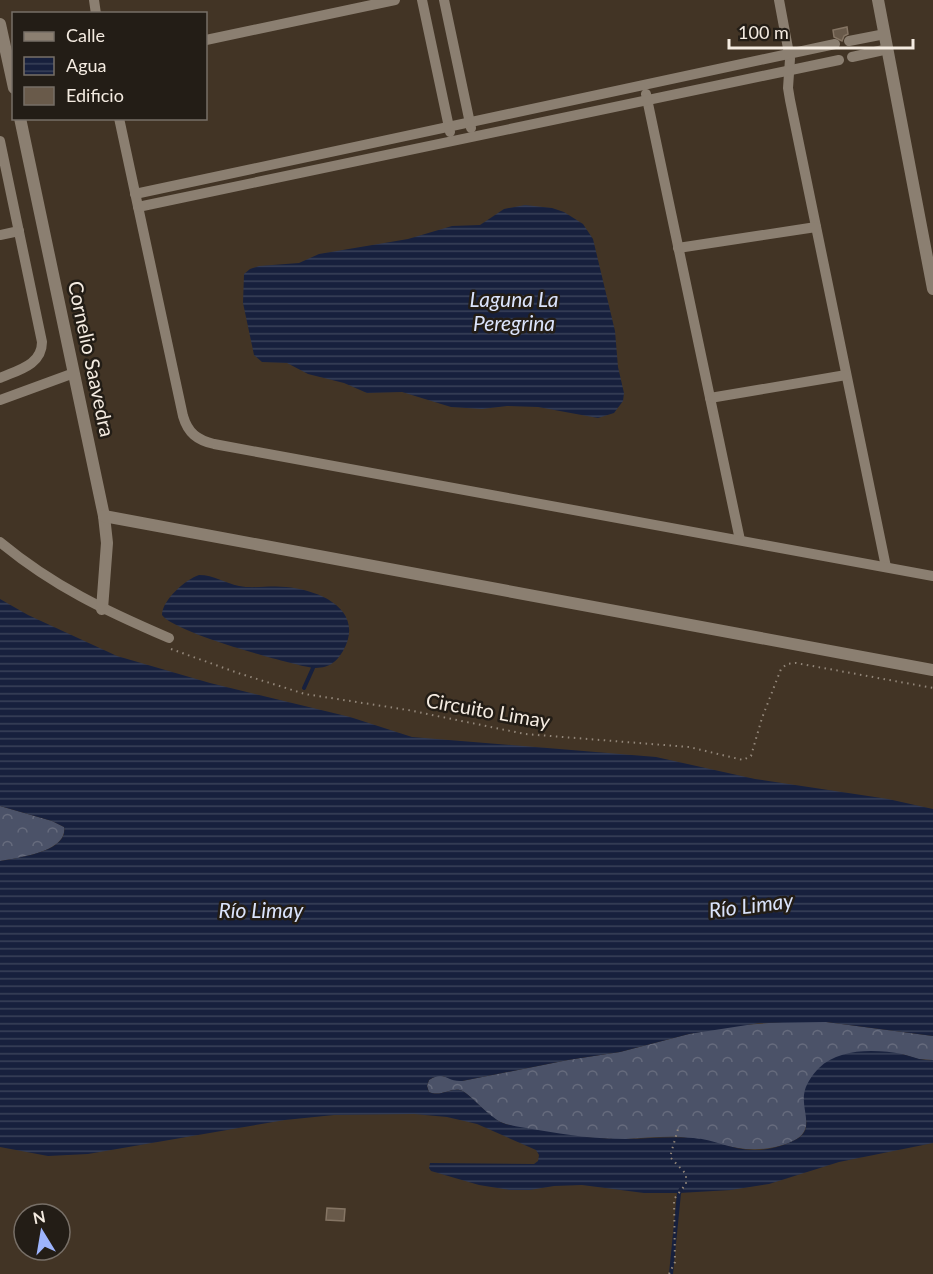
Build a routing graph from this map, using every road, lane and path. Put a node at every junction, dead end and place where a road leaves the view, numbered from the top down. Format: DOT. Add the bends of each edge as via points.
graph roads {
  1 [pos="395,0"];
  2 [pos="422,0"];
  3 [pos="444,0"];
  4 [pos="779,0"];
  5 [pos="878,0"];
  6 [pos="0,24"];
  7 [pos="885,34"];
  8 [pos="207,40"];
  9 [pos="849,41"];
  10 [pos="836,44"];
  11 [pos="888,49"];
  12 [pos="790,54"];
  13 [pos="852,57"];
  14 [pos="838,60"];
  15 [pos="790,70"];
  16 [pos="12,79"];
  17 [pos="644,85"];
  18 [pos="647,100"];
  19 [pos="20,120"];
  20 [pos="119,120"];
  21 [pos="470,123"];
  22 [pos="449,127"];
  23 [pos="473,137"];
  24 [pos="0,141"];
  25 [pos="452,141"];
  26 [pos="135,194"];
  27 [pos="138,207"];
  28 [pos="816,227"];
  29 [pos="927,229"];
  30 [pos="19,231"];
  31 [pos="0,235"];
  32 [pos="678,248"];
  33 [pos="929,250"];
  34 [pos="933,289"];
  35 [pos="74,373"];
  36 [pos="846,375"];
  37 [pos="0,378"];
  38 [pos="710,398"];
  39 [pos="0,400"];
  40 [pos="104,516"];
  41 [pos="740,540"];
  42 [pos="0,542"];
  43 [pos="886,567"];
  44 [pos="933,576"];
  45 [pos="102,609"];
  46 [pos="169,643"];
  47 [pos="933,670"];
  48 [pos="933,688"];
  49 [pos="678,1129"];
  50 [pos="669,1274"];
  1 -- 8 [label="street"];
  2 -- 22 [label="street"];
  3 -- 21 [label="street"];
  4 -- 12 [label="street"];
  5 -- 7 [label="street"];
  6 -- 16 [label="street"];
  7 -- 9 [label="street"];
  7 -- 11 [label="street"];
  10 -- 12 [label="street"];
  11 -- 13 [label="street"];
  11 -- 29 [label="street"];
  12 -- 15 [label="street"];
  12 -- 17 [label="street"];
  14 -- 15 [label="street"];
  15 -- 18 [label="street"];
  15 -- 28 [label="street" via="789,100"];
  17 -- 18 [label="street"];
  17 -- 21 [label="street"];
  18 -- 23 [label="street"];
  18 -- 32 [label="street"];
  19 -- 35 [label="street, Cornelio Saavedra"];
  20 -- 26 [label="street"];
  21 -- 22 [label="street"];
  21 -- 23 [label="street"];
  22 -- 25 [label="street"];
  22 -- 26 [label="street"];
  23 -- 25 [label="street"];
  24 -- 30 [label="street"];
  25 -- 27 [label="street"];
  26 -- 27 [label="street"];
  27 -- 41 [label="street" via="183,416 188,429 199,439"];
  28 -- 32 [label="street"];
  28 -- 36 [label="street"];
  29 -- 33 [label="street"];
  30 -- 31 [label="street"];
  30 -- 37 [label="street" via="42,347 36,360"];
  32 -- 38 [label="street"];
  33 -- 34 [label="street"];
  35 -- 39 [label="street"];
  35 -- 40 [label="street, Cornelio Saavedra"];
  36 -- 38 [label="street"];
  36 -- 43 [label="street"];
  38 -- 41 [label="street"];
  40 -- 45 [label="street, Cornelio Saavedra" via="107,543"];
  40 -- 47 [label="street"];
  41 -- 43 [label="street"];
  42 -- 45 [label="street" via="55,582"];
  43 -- 44 [label="street"];
  45 -- 46 [label="street"];
  46 -- 48 [label="path, Circuito Limay" via="238,673 305,694 518,733 689,747 743,760 751,756 764,711 781,669 787,664"];
  49 -- 50 [label="path" via="670,1157 686,1174 686,1184 674,1199 675,1262"];
}
